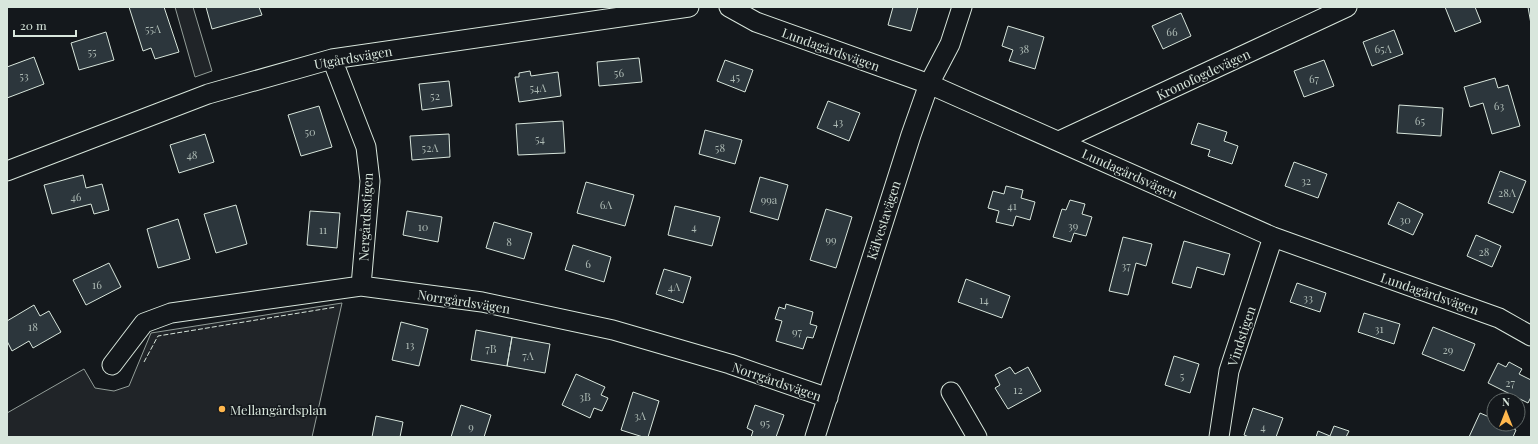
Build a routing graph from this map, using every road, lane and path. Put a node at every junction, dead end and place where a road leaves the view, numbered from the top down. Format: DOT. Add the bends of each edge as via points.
graph roads {
  1 [pos="690,7"];
  2 [pos="730,7"];
  3 [pos="962,7"];
  4 [pos="1347,7"];
  5 [pos="332,59"];
  6 [pos="929,84"];
  7 [pos="1059,142"];
  8 [pos="7,171"];
  9 [pos="1272,238"];
  10 [pos="361,286"];
  11 [pos="1531,336"];
  12 [pos="112,365"];
  13 [pos="951,392"];
  14 [pos="828,398"];
  15 [pos="815,437"];
  16 [pos="977,437"];
  17 [pos="1219,437"];
  1 -- 5 [label="street, Utgårdsvägen"];
  2 -- 6 [label="street, Lundagårdsvägen" via="756,22"];
  3 -- 6 [label="street, Kälvestavägen" via="950,44"];
  4 -- 7 [label="street, Kronofogdevägen"];
  5 -- 8 [label="street, Utgårdsvägen" via="208,94"];
  5 -- 10 [label="street, Nergårdsstigen" via="366,147 370,181"];
  6 -- 7 [label="street, Lundagårdsvägen"];
  6 -- 14 [label="street, Kälvestavägen" via="910,134"];
  7 -- 9 [label="street, Lundagårdsvägen"];
  9 -- 11 [label="street, Lundagårdsvägen" via="1499,318"];
  9 -- 17 [label="street, Vindstigen" via="1229,371"];
  10 -- 12 [label="street, Norrgårdsvägen" via="171,313 144,323"];
  10 -- 14 [label="street, Norrgårdsvägen" via="482,302 613,330 730,364"];
  13 -- 16 [label="street"];
  14 -- 15 [label="street, Kälvestavägen"];
}
